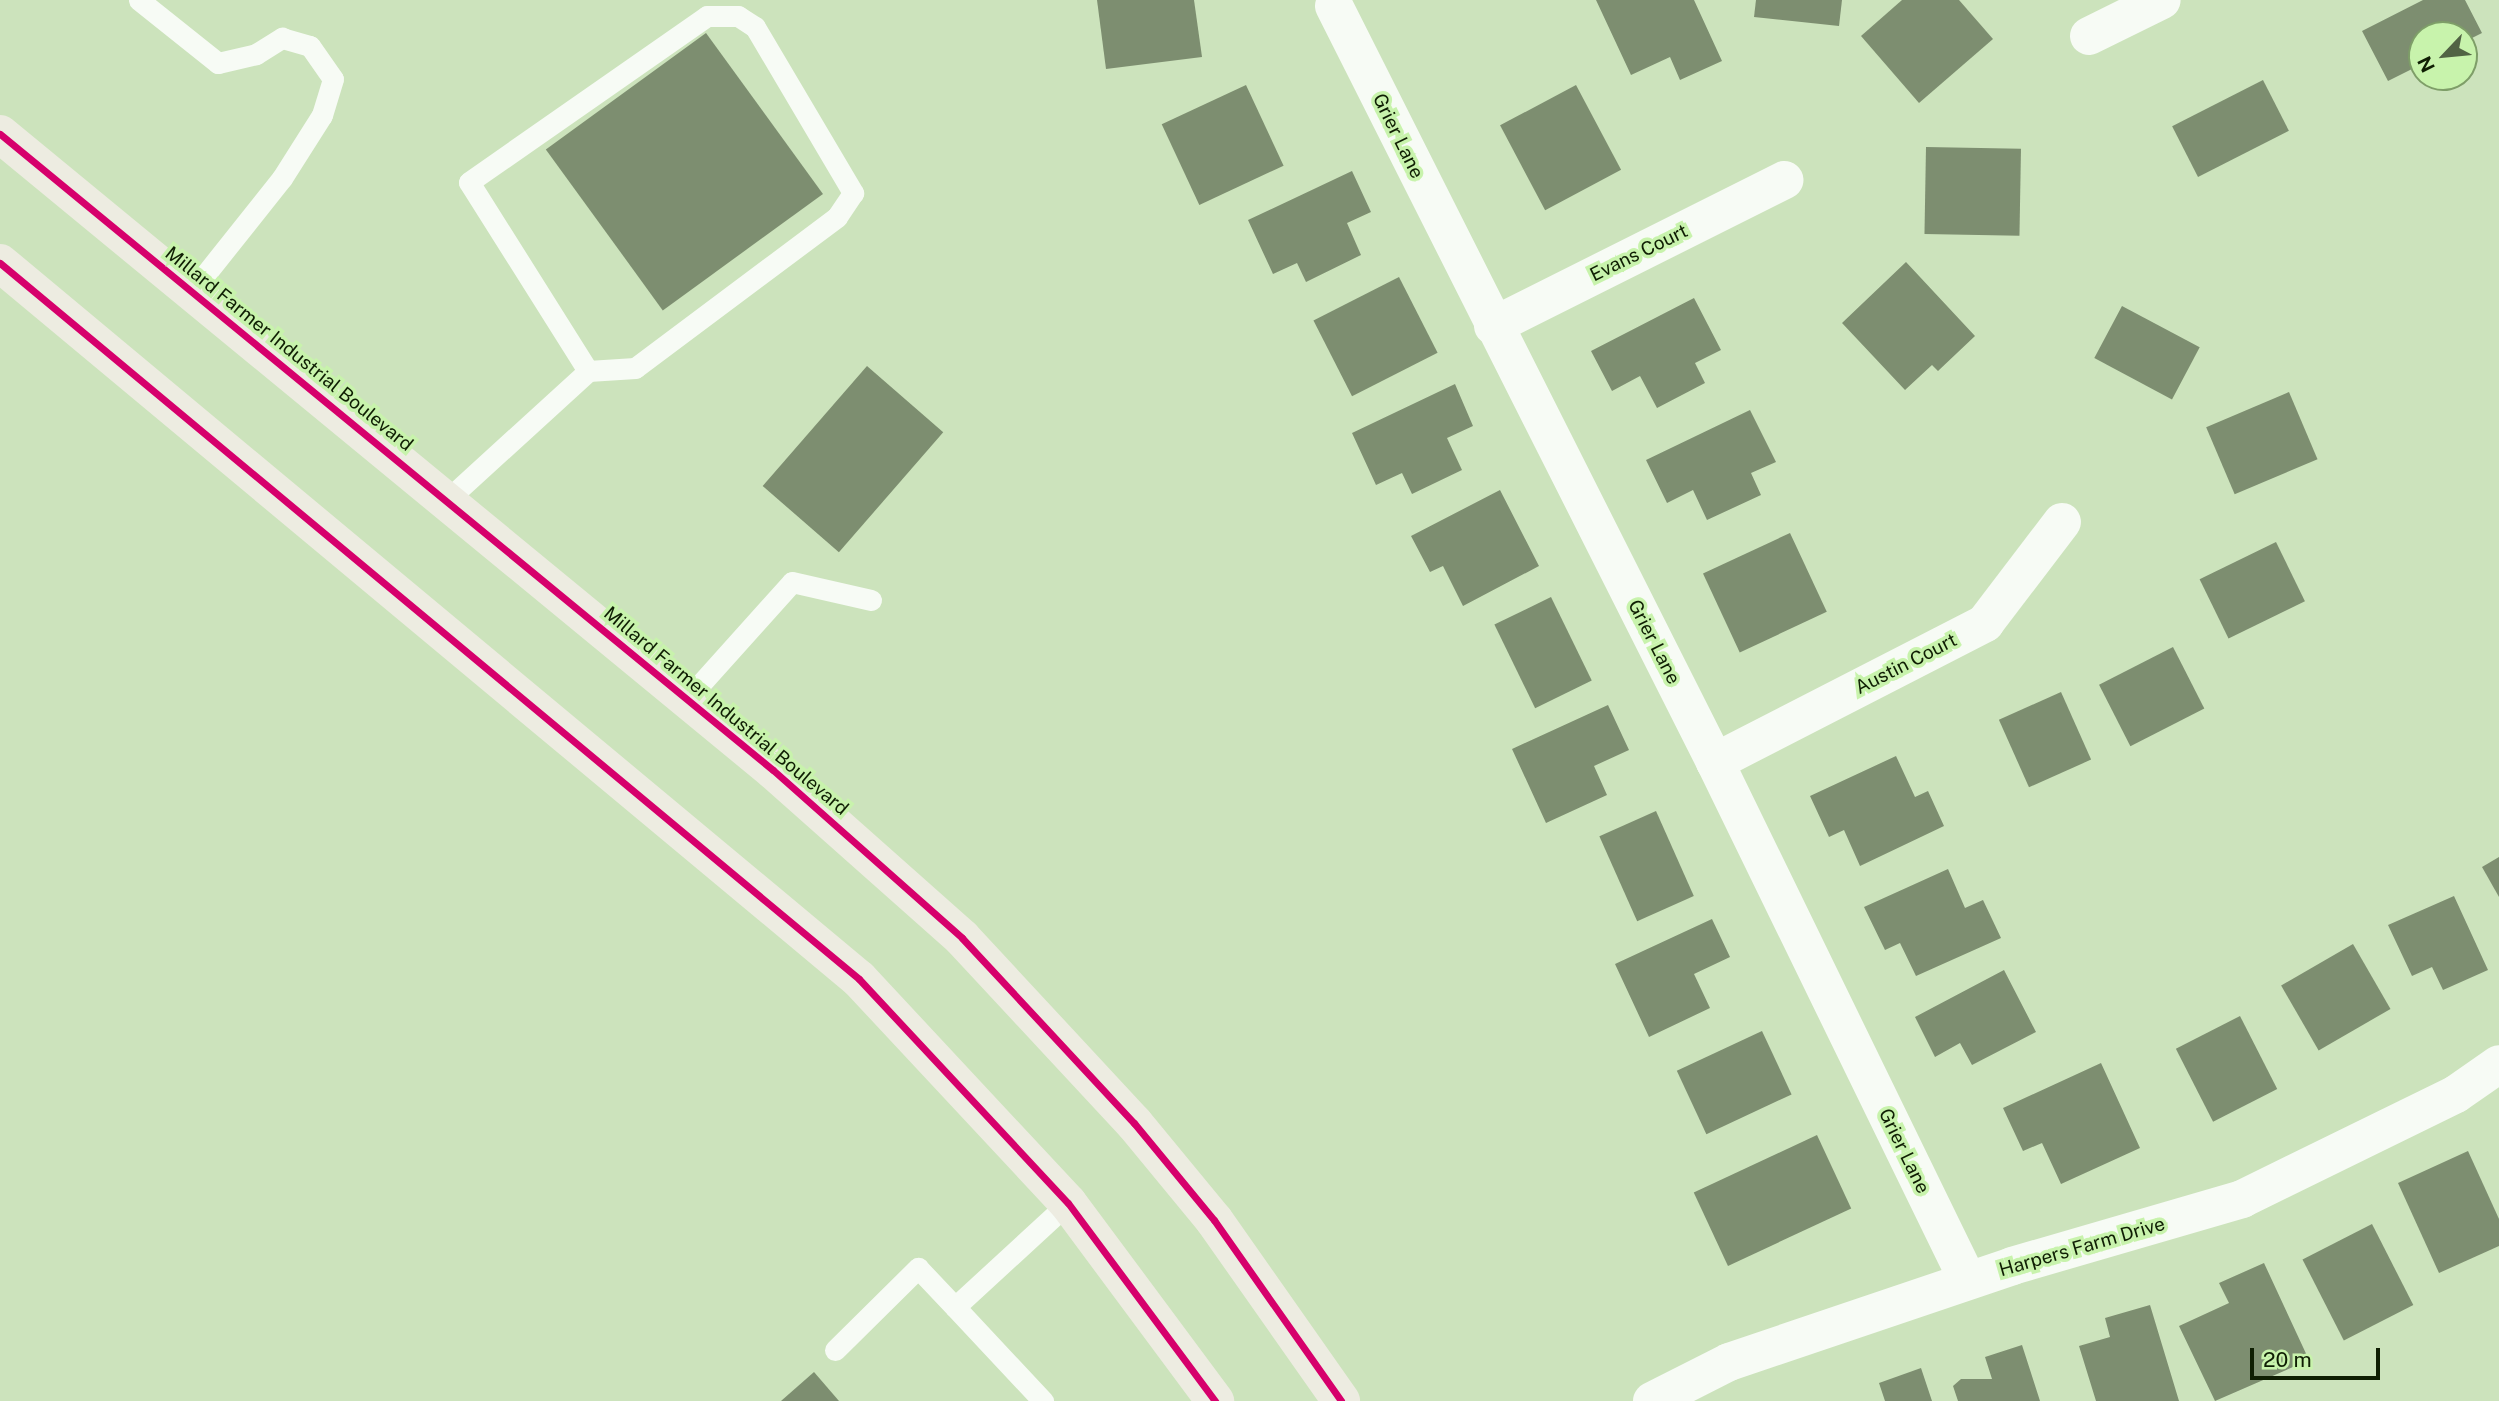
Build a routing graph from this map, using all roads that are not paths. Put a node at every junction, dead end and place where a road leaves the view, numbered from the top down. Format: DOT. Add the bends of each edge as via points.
graph roads {
  1 [pos="139,0"];
  2 [pos="2162,0"];
  3 [pos="1334,6"];
  4 [pos="2090,36"];
  5 [pos="0,134"];
  6 [pos="1785,180"];
  7 [pos="0,263"];
  8 [pos="192,291"];
  9 [pos="1493,326"];
  10 [pos="588,371"];
  11 [pos="449,499"];
  12 [pos="2062,522"];
  13 [pos="871,600"];
  14 [pos="687,699"];
  15 [pos="1715,762"];
  16 [pos="2499,1064"];
  17 [pos="1068,1203"];
  18 [pos="1968,1281"];
  19 [pos="955,1307"];
  20 [pos="835,1350"];
  21 [pos="1043,1401"];
  22 [pos="1215,1401"];
  23 [pos="1341,1401"];
  24 [pos="1652,1401"];
  1 -- 8 [label="lane" via="218,63 256,54 282,38 310,46 333,79 322,115 282,178"];
  2 -- 4 [label="street"];
  3 -- 9 [label="street, Grier Lane"];
  5 -- 8 [label="main road, Millard Farmer Industrial Boulevard"];
  6 -- 9 [label="street, Evans Court"];
  7 -- 17 [label="main road" via="859,979"];
  8 -- 11 [label="main road, Millard Farmer Industrial Boulevard"];
  9 -- 15 [label="street, Grier Lane"];
  10 -- 10 [label="lane" via="469,182 707,16 738,16 755,27 853,193 837,217 635,368"];
  10 -- 11 [label="lane"];
  11 -- 14 [label="main road, Millard Farmer Industrial Boulevard"];
  12 -- 15 [label="street, Austin Court" via="1985,623"];
  13 -- 14 [label="lane" via="792,582"];
  14 -- 23 [label="main road, Millard Farmer Industrial Boulevard" via="869,852 1050,1028 1214,1220"];
  15 -- 18 [label="street, Grier Lane"];
  16 -- 18 [label="street, Harpers Farm Drive" via="2456,1094 2242,1199"];
  17 -- 19 [label="lane"];
  17 -- 22 [label="main road"];
  18 -- 24 [label="street, Harpers Farm Drive" via="1729,1362"];
  19 -- 20 [label="lane" via="918,1268"];
  19 -- 21 [label="lane"];
}
